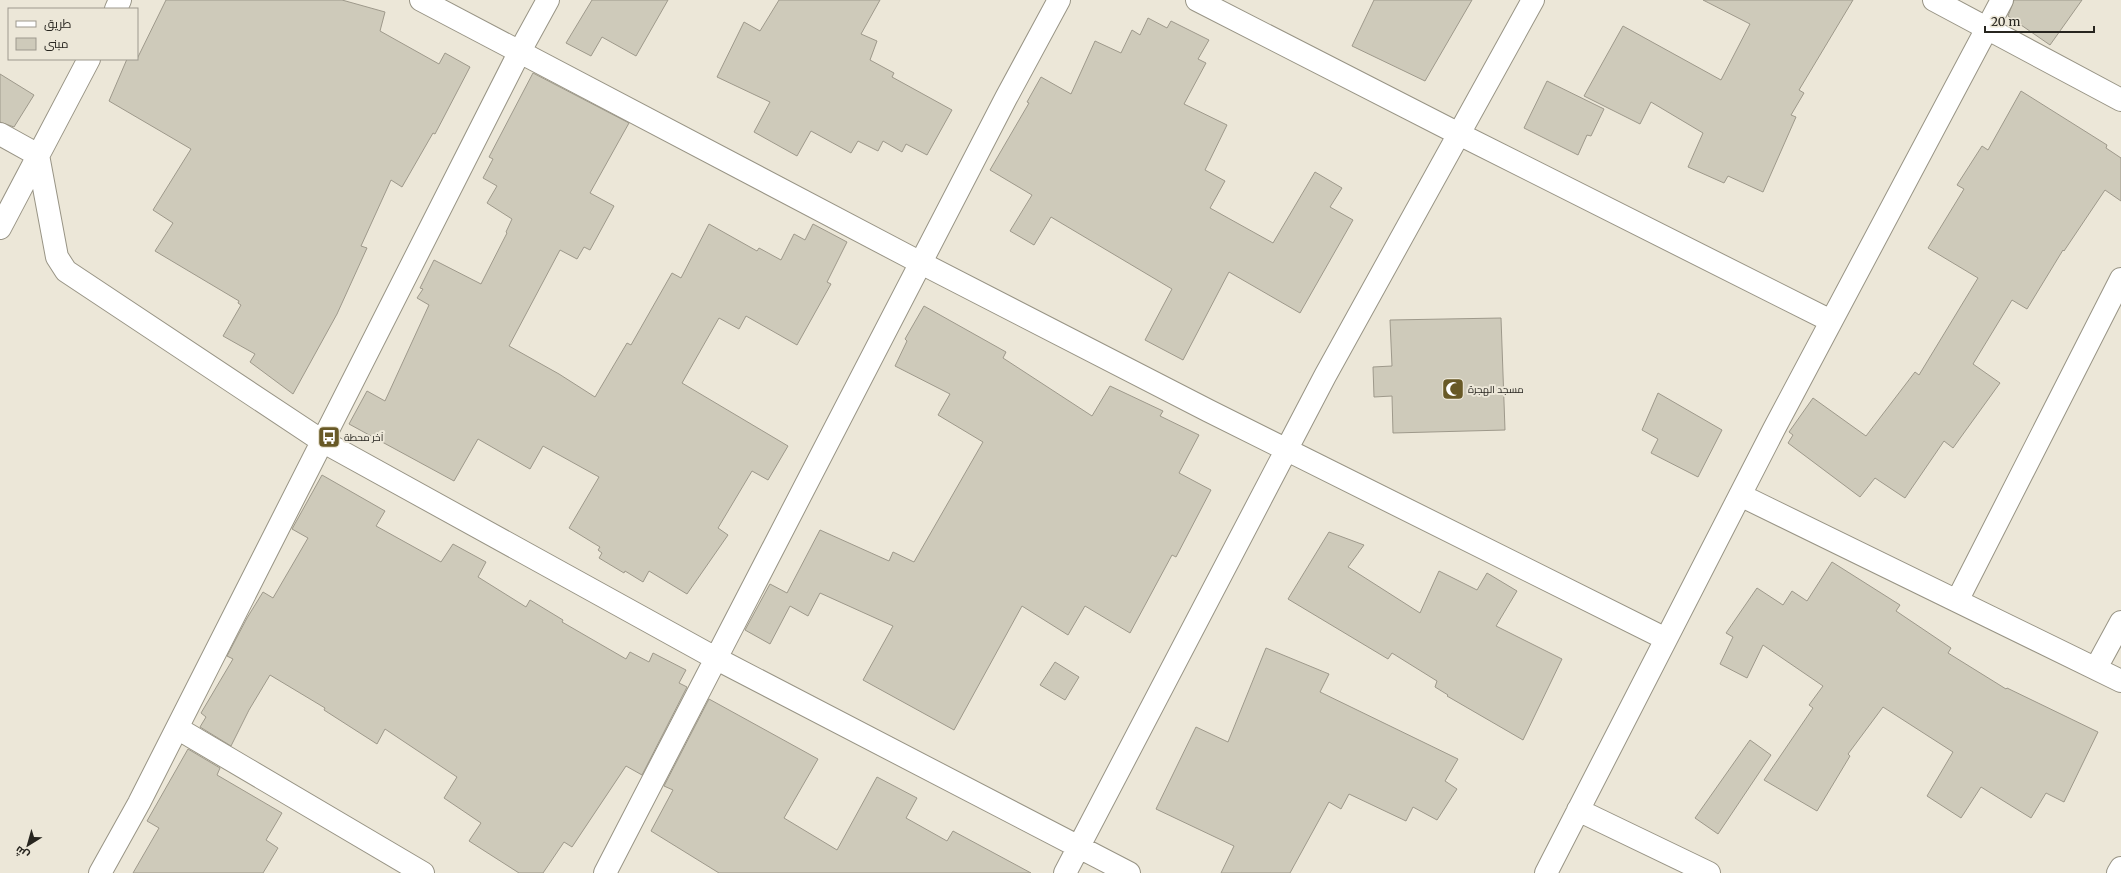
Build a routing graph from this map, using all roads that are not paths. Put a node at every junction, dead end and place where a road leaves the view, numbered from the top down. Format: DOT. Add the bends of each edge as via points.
graph roads {
  1 [pos="422,0"];
  2 [pos="548,0"];
  3 [pos="1059,0"];
  4 [pos="1197,0"];
  5 [pos="1532,0"];
  6 [pos="1934,0"];
  7 [pos="2002,0"];
  8 [pos="1987,28"];
  9 [pos="520,51"];
  10 [pos="88,60"];
  11 [pos="2121,100"];
  12 [pos="0,134"];
  13 [pos="1459,134"];
  14 [pos="38,155"];
  15 [pos="0,228"];
  16 [pos="921,263"];
  17 [pos="2121,279"];
  18 [pos="1831,321"];
  19 [pos="322,441"];
  20 [pos="1287,449"];
  21 [pos="1740,495"];
  22 [pos="1957,601"];
  23 [pos="2121,622"];
  24 [pos="1666,639"];
  25 [pos="717,659"];
  26 [pos="2096,668"];
  27 [pos="2121,681"];
  28 [pos="177,728"];
  29 [pos="1578,810"];
  30 [pos="1080,846"];
  31 [pos="2121,868"];
  32 [pos="100,873"];
  33 [pos="423,873"];
  34 [pos="605,873"];
  35 [pos="1065,873"];
  36 [pos="1129,873"];
  37 [pos="1546,873"];
  38 [pos="1709,873"];
  39 [pos="2118,873"];
  1 -- 9 [label="street"];
  2 -- 9 [label="street"];
  3 -- 16 [label="street"];
  4 -- 13 [label="street"];
  5 -- 13 [label="street"];
  6 -- 8 [label="street"];
  7 -- 8 [label="street"];
  8 -- 11 [label="street"];
  8 -- 18 [label="street"];
  9 -- 16 [label="street"];
  9 -- 19 [label="street"];
  10 -- 14 [label="street"];
  12 -- 14 [label="street"];
  13 -- 18 [label="street"];
  13 -- 20 [label="street"];
  14 -- 15 [label="street"];
  14 -- 19 [label="street" via="57,257 66,271"];
  16 -- 20 [label="street"];
  16 -- 25 [label="street"];
  17 -- 22 [label="street"];
  18 -- 21 [label="street"];
  19 -- 25 [label="street"];
  19 -- 28 [label="street"];
  20 -- 24 [label="street"];
  20 -- 30 [label="street"];
  21 -- 22 [label="street"];
  21 -- 24 [label="street"];
  22 -- 26 [label="street"];
  23 -- 26 [label="street"];
  24 -- 29 [label="street"];
  25 -- 30 [label="street"];
  25 -- 34 [label="street"];
  26 -- 27 [label="street"];
  28 -- 32 [label="street"];
  28 -- 33 [label="street"];
  29 -- 37 [label="street"];
  29 -- 38 [label="street"];
  30 -- 35 [label="street"];
  30 -- 36 [label="street"];
  31 -- 39 [label="street"];
}
